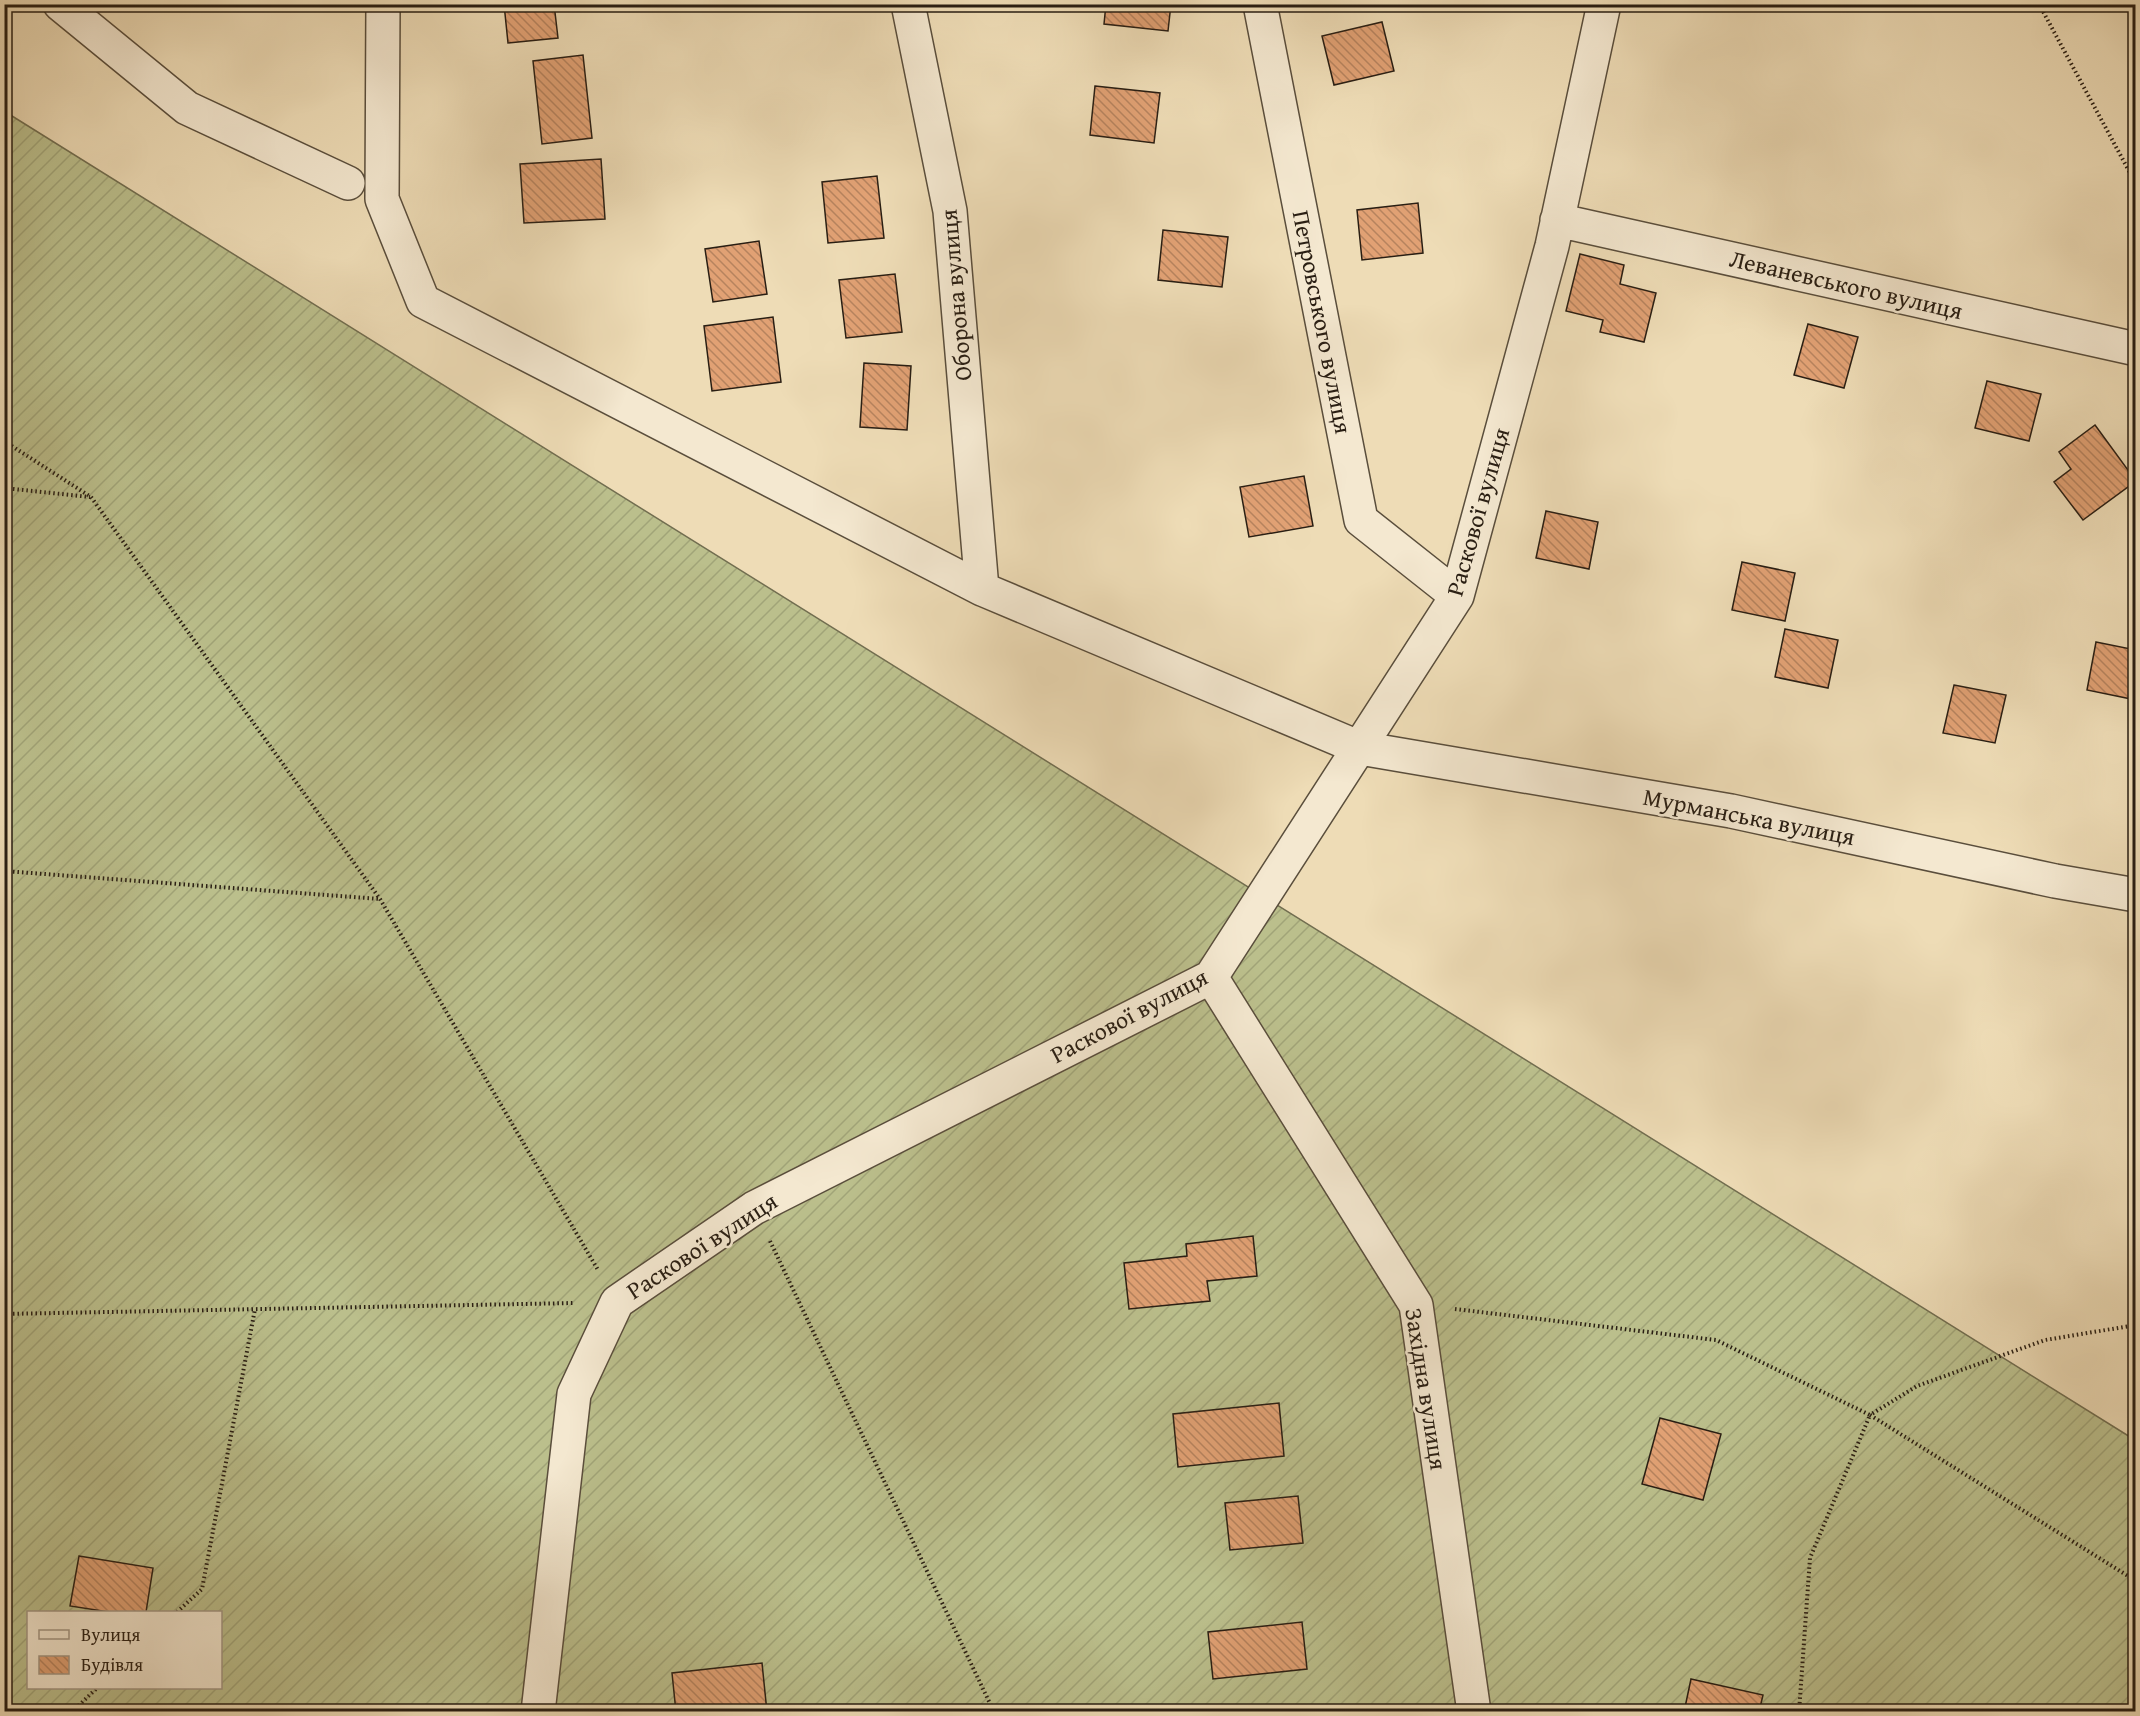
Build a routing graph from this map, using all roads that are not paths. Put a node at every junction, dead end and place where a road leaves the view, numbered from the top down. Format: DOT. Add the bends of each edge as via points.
graph roads {
  1 [pos="60,4"];
  2 [pos="383,4"];
  3 [pos="908,4"];
  4 [pos="1260,4"];
  5 [pos="1604,4"];
  6 [pos="348,183"];
  7 [pos="1557,220"];
  8 [pos="2136,350"];
  9 [pos="982,589"];
  10 [pos="1457,596"];
  11 [pos="1360,748"];
  12 [pos="2136,895"];
  13 [pos="1211,978"];
  14 [pos="538,1712"];
  15 [pos="1474,1712"];
  1 -- 6 [label="street" via="187,108"];
  2 -- 9 [label="street, Мурманська вулиця" via="382,199 423,301"];
  3 -- 9 [label="street, Оборона вулиця" via="950,211"];
  4 -- 10 [label="street, Петровського вулиця" via="1361,520"];
  5 -- 7 [label="street, Раскової вулиця"];
  7 -- 8 [label="street, Леваневського вулиця"];
  7 -- 10 [label="street, Раскової вулиця"];
  9 -- 11 [label="street, Мурманська вулиця"];
  10 -- 11 [label="street, Раскової вулиця"];
  11 -- 12 [label="street, Мурманська вулиця" via="1731,811"];
  11 -- 13 [label="street, Раскової вулиця"];
  13 -- 14 [label="street, Раскової вулиця" via="754,1208 617,1302 574,1394"];
  13 -- 15 [label="street, Західна вулиця" via="1416,1305"];
}
